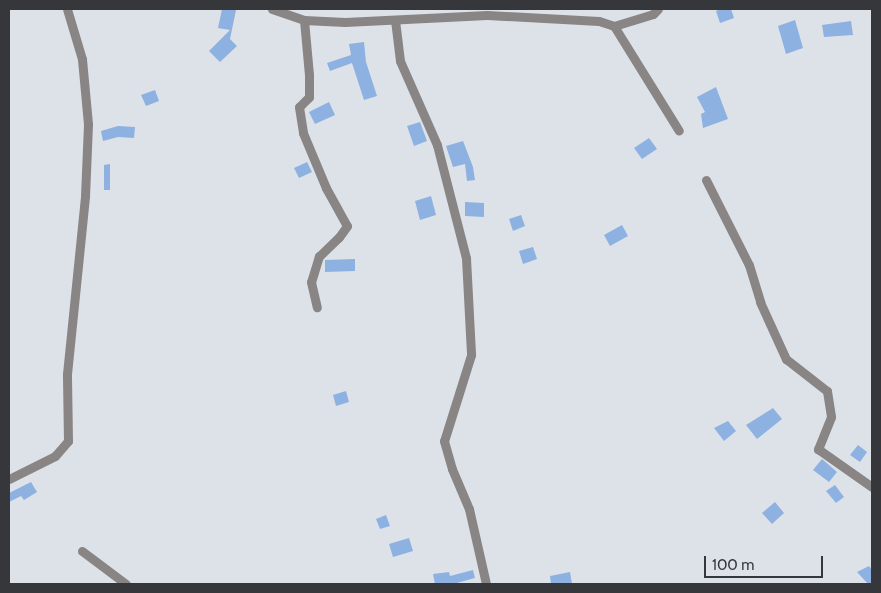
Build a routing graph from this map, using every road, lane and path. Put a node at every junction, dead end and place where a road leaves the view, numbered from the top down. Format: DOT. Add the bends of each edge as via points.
graph roads {
  1 [pos="67,9"];
  2 [pos="272,9"];
  3 [pos="658,9"];
  4 [pos="304,20"];
  5 [pos="395,20"];
  6 [pos="614,26"];
  7 [pos="679,131"];
  8 [pos="706,180"];
  9 [pos="318,306"];
  10 [pos="9,479"];
  11 [pos="872,486"];
  12 [pos="82,551"];
  13 [pos="126,584"];
  14 [pos="486,584"];
  1 -- 10 [label="street" via="82,59 88,124 85,196 67,374 68,441 55,456"];
  2 -- 4 [label="street"];
  3 -- 6 [label="street" via="653,14"];
  4 -- 5 [label="street"];
  4 -- 9 [label="street" via="309,75 308,97 299,107 303,133 326,188 347,226 319,256 311,282"];
  5 -- 6 [label="street" via="487,15 599,21"];
  5 -- 14 [label="street" via="400,61 437,146 466,258 471,355 444,442 469,508"];
  6 -- 7 [label="street"];
  8 -- 11 [label="street" via="749,265 760,302 786,359 827,391 830,417 818,449"];
  12 -- 13 [label="street"];
}
